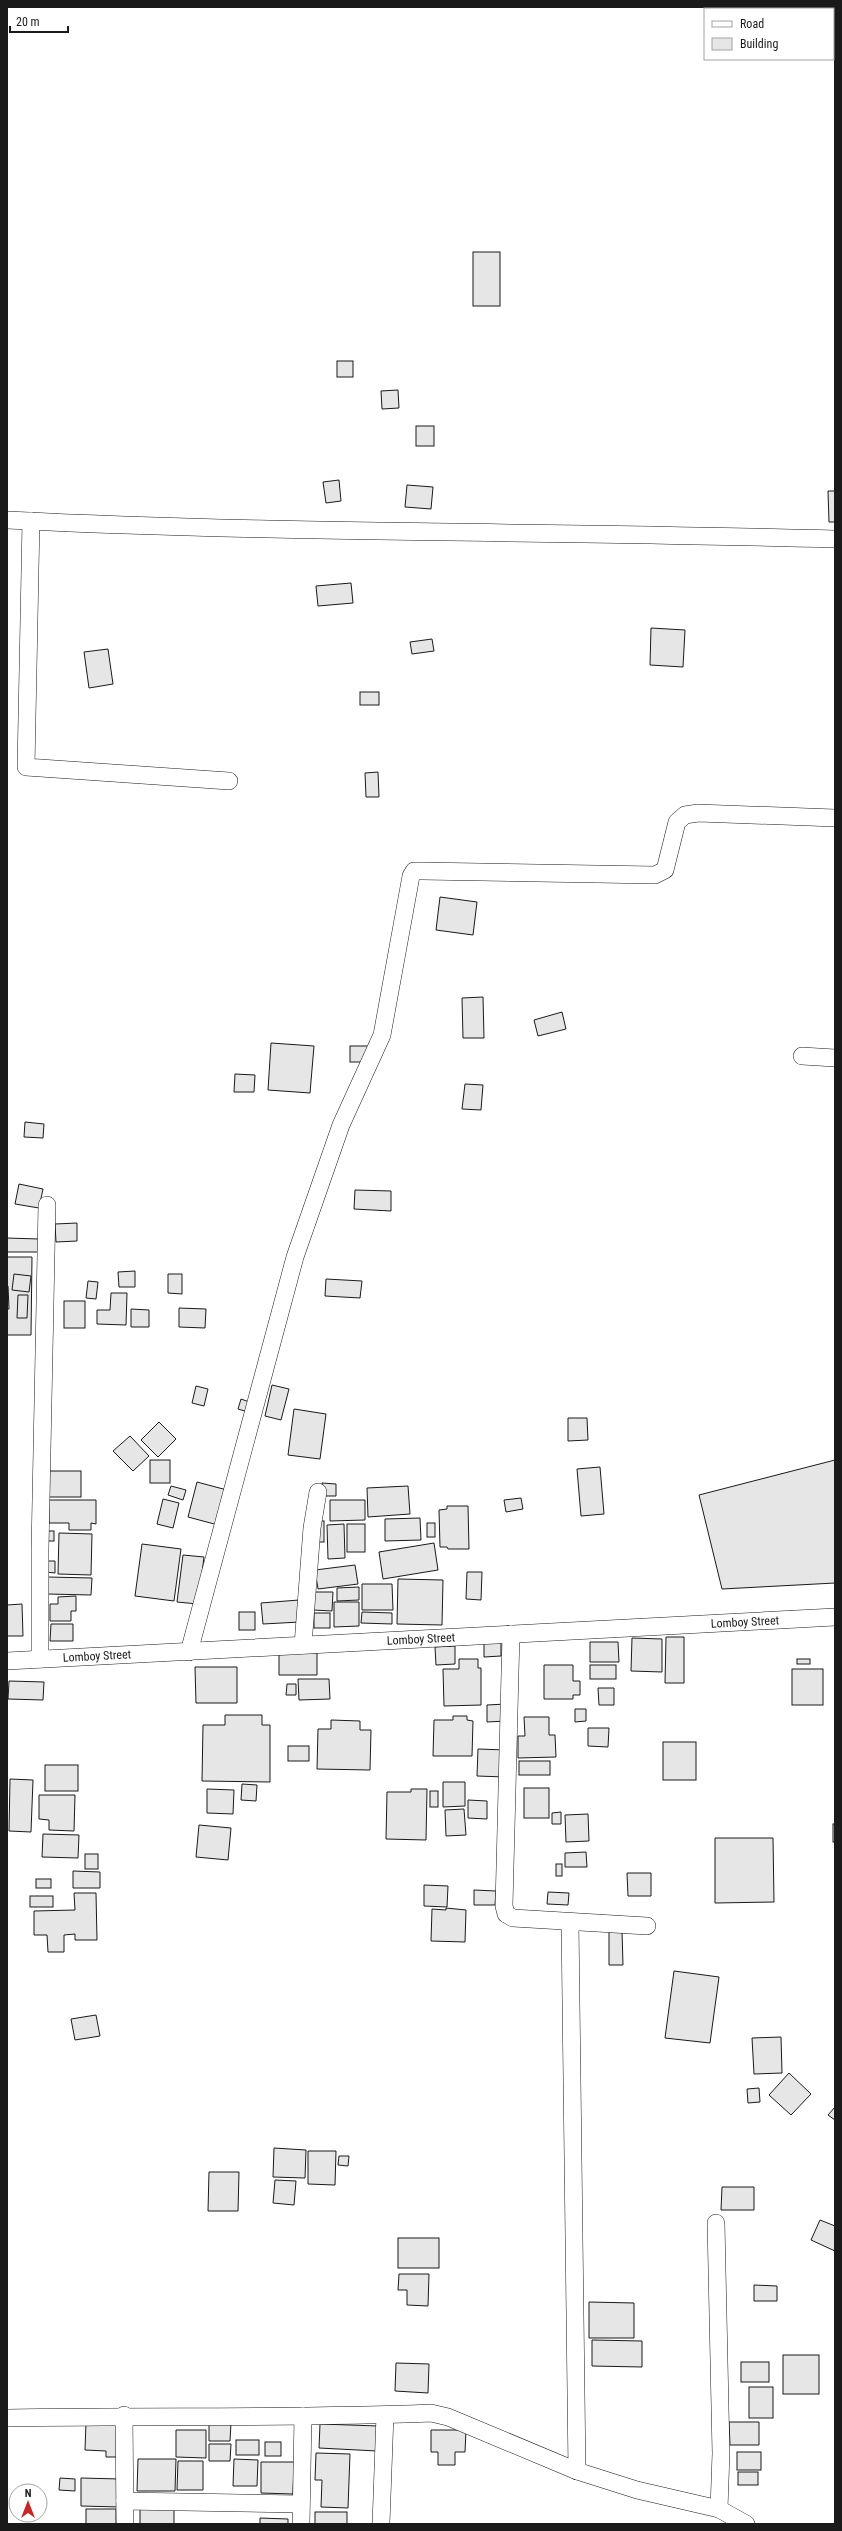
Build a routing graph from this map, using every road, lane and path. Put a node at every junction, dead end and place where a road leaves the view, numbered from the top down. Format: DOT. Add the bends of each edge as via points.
graph roads {
  1 [pos="7,520"];
  2 [pos="32,521"];
  3 [pos="835,539"];
  4 [pos="229,781"];
  5 [pos="835,818"];
  6 [pos="802,1056"];
  7 [pos="835,1058"];
  8 [pos="47,1205"];
  9 [pos="318,1492"];
  10 [pos="835,1617"];
  11 [pos="511,1634"];
  12 [pos="303,1645"];
  13 [pos="189,1652"];
  14 [pos="40,1659"];
  15 [pos="7,1661"];
  16 [pos="570,1923"];
  17 [pos="647,1926"];
  18 [pos="716,2223"];
  19 [pos="124,2415"];
  20 [pos="385,2415"];
  21 [pos="303,2416"];
  22 [pos="7,2418"];
  23 [pos="577,2471"];
  24 [pos="125,2501"];
  25 [pos="301,2504"];
  26 [pos="719,2509"];
  27 [pos="125,2524"];
  28 [pos="301,2524"];
  29 [pos="380,2524"];
  30 [pos="746,2524"];
  1 -- 2 [label="street"];
  2 -- 3 [label="street" via="197,529 620,533"];
  2 -- 4 [label="street" via="26,767"];
  5 -- 13 [label="street" via="698,813 685,815 677,822 665,870 655,875 414,872 411,876 382,1035 341,1125 295,1257"];
  6 -- 7 [label="street"];
  8 -- 14 [label="street"];
  9 -- 12 [label="street" via="312,1528"];
  10 -- 11 [label="street, Lomboy Street"];
  11 -- 12 [label="street, Lomboy Street"];
  11 -- 16 [label="street" via="504,1906 506,1914 513,1918"];
  12 -- 13 [label="street, Lomboy Street"];
  13 -- 14 [label="street, Lomboy Street"];
  14 -- 15 [label="street, Lomboy Street"];
  16 -- 17 [label="street"];
  16 -- 23 [label="street"];
  18 -- 26 [label="street" via="721,2453"];
  19 -- 21 [label="street"];
  19 -- 22 [label="street"];
  19 -- 24 [label="street"];
  20 -- 21 [label="street"];
  20 -- 23 [label="street" via="431,2413 448,2417"];
  20 -- 29 [label="street"];
  21 -- 25 [label="street"];
  23 -- 26 [label="street" via="637,2490"];
  24 -- 25 [label="street"];
  24 -- 27 [label="street"];
  25 -- 28 [label="street"];
  26 -- 30 [label="street"];
}
